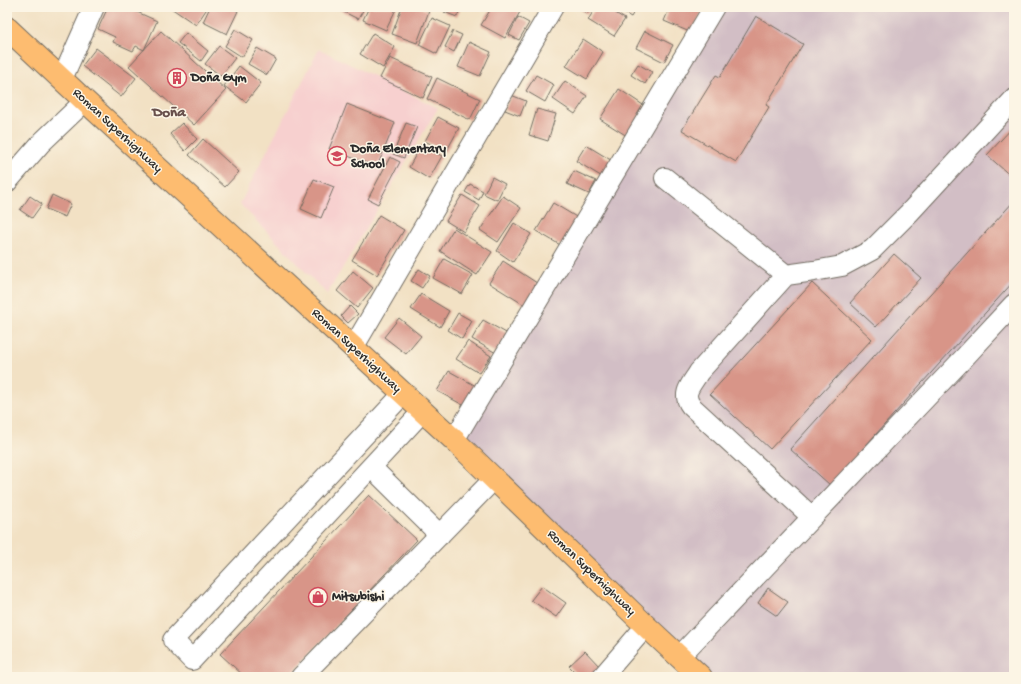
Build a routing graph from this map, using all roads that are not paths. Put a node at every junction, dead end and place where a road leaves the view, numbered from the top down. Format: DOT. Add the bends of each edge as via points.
graph roads {
  1 [pos="94,7"];
  2 [pos="553,7"];
  3 [pos="714,7"];
  4 [pos="7,28"];
  5 [pos="62,79"];
  6 [pos="1014,99"];
  7 [pos="85,101"];
  8 [pos="665,178"];
  9 [pos="7,182"];
  10 [pos="786,275"];
  11 [pos="1014,304"];
  12 [pos="353,348"];
  13 [pos="403,394"];
  14 [pos="422,412"];
  15 [pos="454,440"];
  16 [pos="344,457"];
  17 [pos="367,472"];
  18 [pos="494,479"];
  19 [pos="812,517"];
  20 [pos="440,535"];
  21 [pos="258,549"];
  22 [pos="278,568"];
  23 [pos="646,626"];
  24 [pos="679,657"];
  25 [pos="301,677"];
  26 [pos="602,677"];
  27 [pos="701,677"];
  1 -- 5 [label="street"];
  2 -- 12 [label="street"];
  3 -- 15 [label="street"];
  4 -- 5 [label="main road, Roman Superhighway"];
  5 -- 7 [label="main road, Roman Superhighway"];
  6 -- 10 [label="street" via="872,250 842,266"];
  7 -- 9 [label="street" via="41,143"];
  7 -- 12 [label="main road, Roman Superhighway"];
  8 -- 10 [label="street"];
  10 -- 19 [label="street" via="699,372 686,396 691,406"];
  11 -- 19 [label="street"];
  12 -- 13 [label="main road, Roman Superhighway"];
  13 -- 14 [label="main road, Roman Superhighway"];
  13 -- 16 [label="street"];
  14 -- 15 [label="main road, Roman Superhighway"];
  14 -- 17 [label="street"];
  15 -- 18 [label="main road, Roman Superhighway"];
  16 -- 17 [label="street"];
  16 -- 21 [label="street"];
  17 -- 20 [label="street"];
  17 -- 22 [label="street"];
  18 -- 20 [label="street"];
  18 -- 23 [label="main road, Roman Superhighway"];
  19 -- 24 [label="street"];
  20 -- 25 [label="street"];
  21 -- 22 [label="street"];
  21 -- 22 [label="street" via="173,640 192,660"];
  23 -- 24 [label="main road, Roman Superhighway"];
  23 -- 26 [label="street"];
  24 -- 27 [label="main road, Roman Superhighway"];
}
